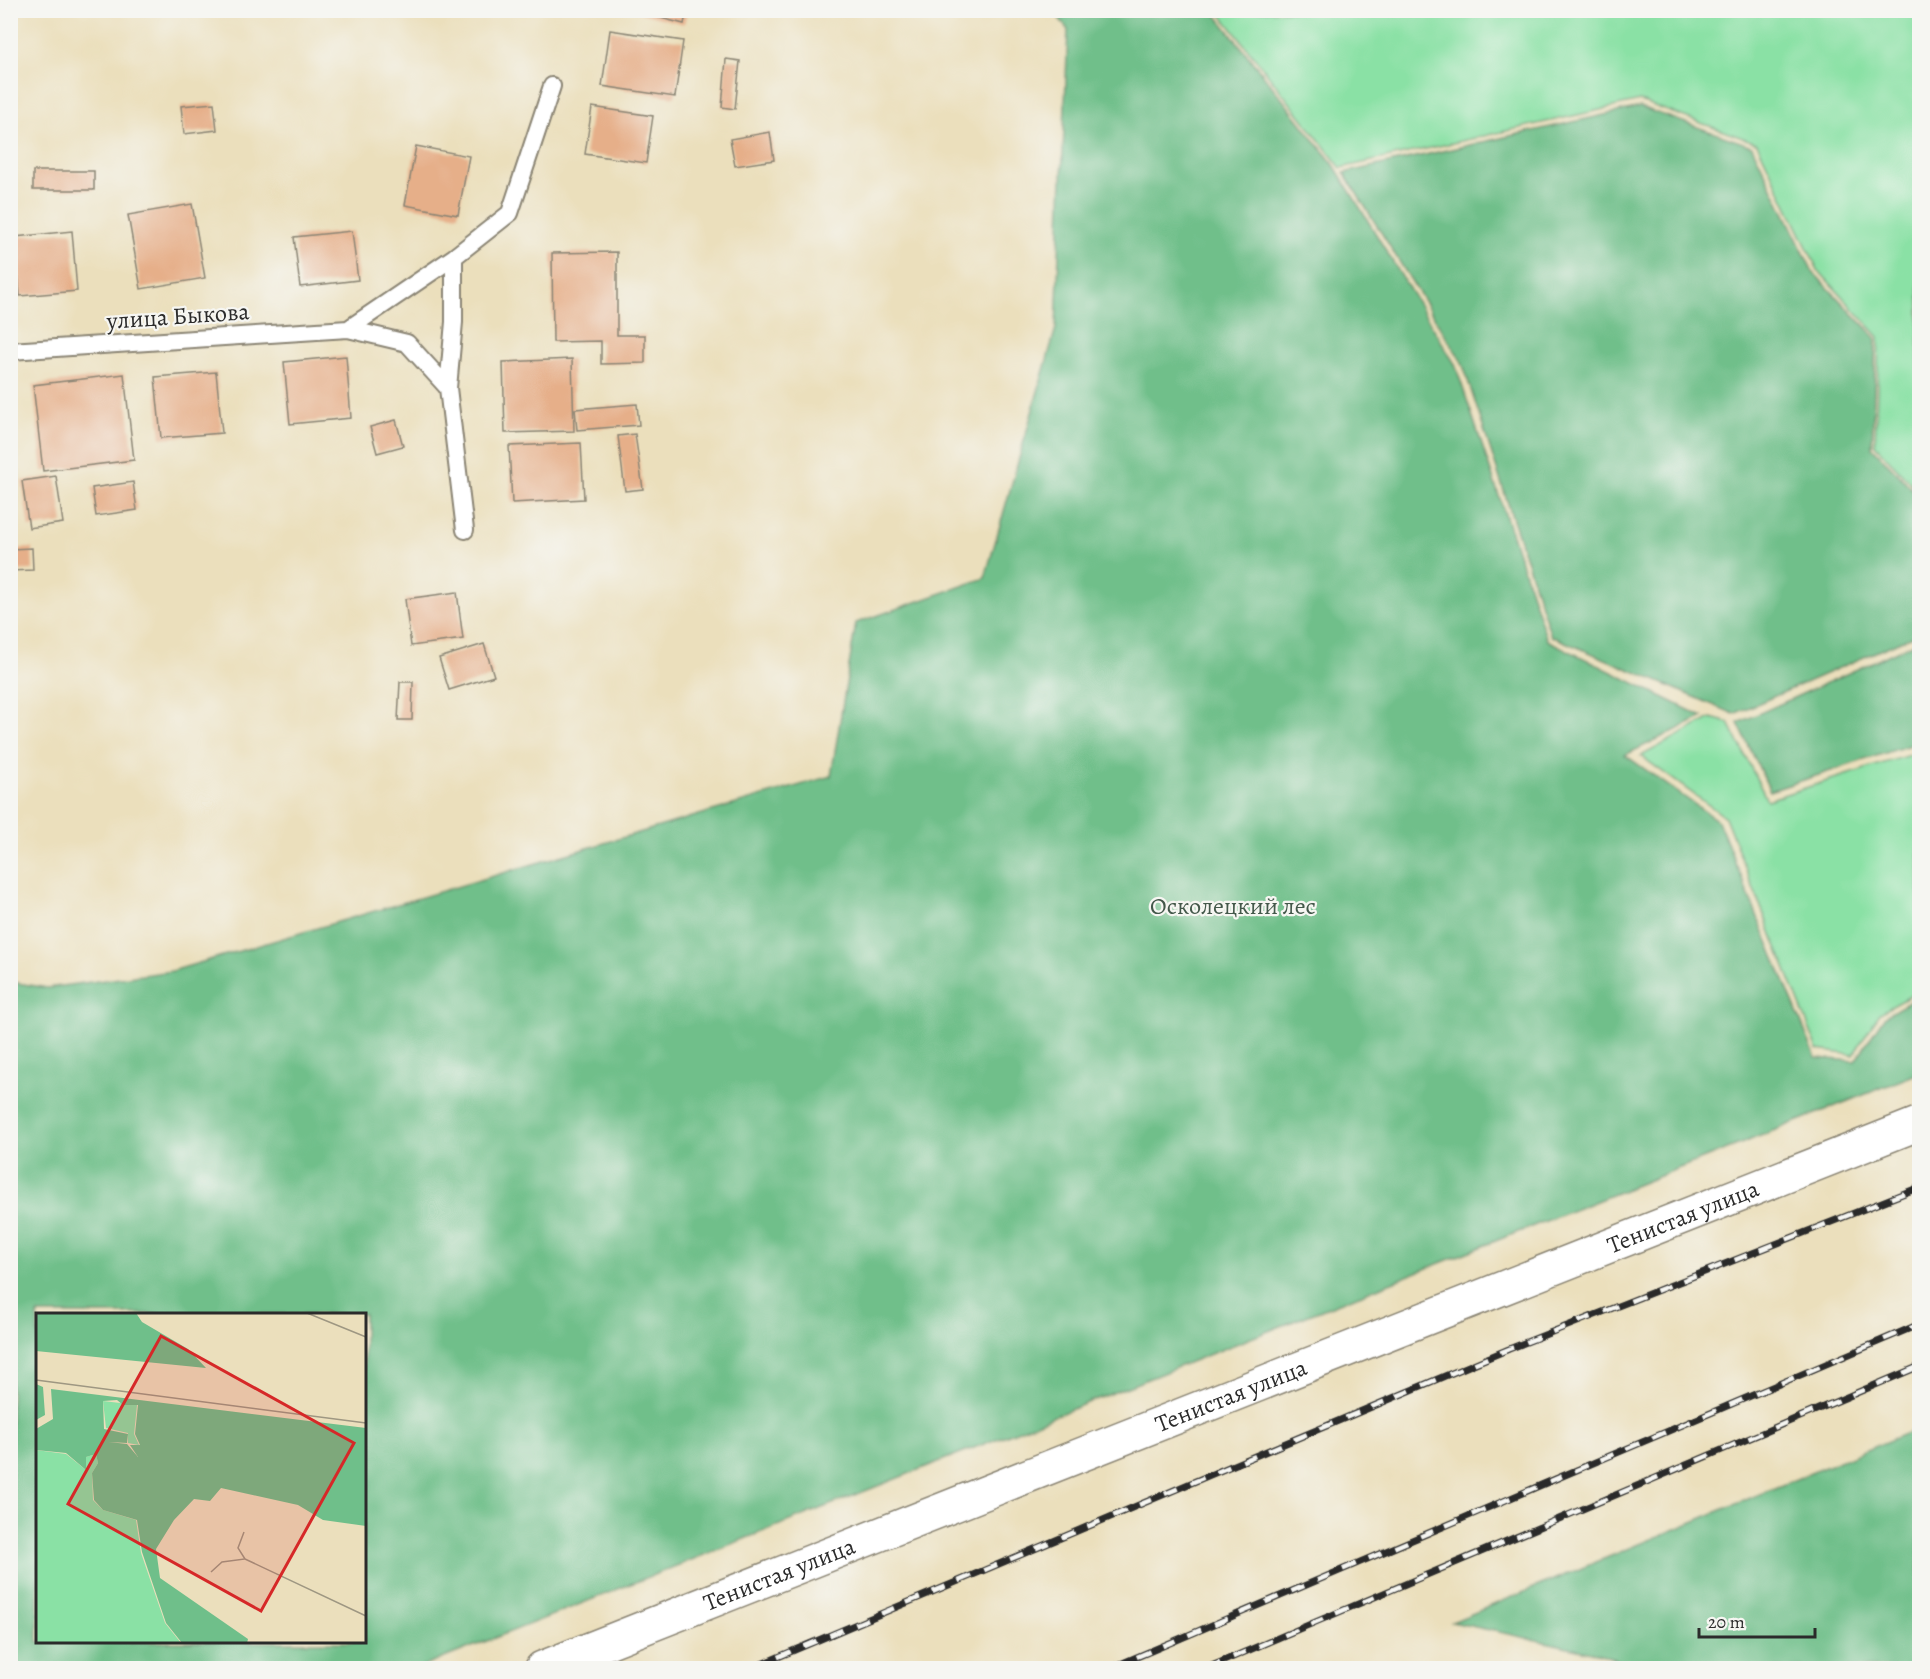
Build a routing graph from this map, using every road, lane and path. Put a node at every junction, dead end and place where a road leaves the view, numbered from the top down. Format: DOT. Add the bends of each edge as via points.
graph roads {
  1 [pos="552,86"];
  2 [pos="454,257"];
  3 [pos="348,329"];
  4 [pos="10,351"];
  5 [pos="448,388"];
  6 [pos="465,530"];
  7 [pos="1920,1123"];
  8 [pos="543,1668"];
  1 -- 2 [label="lane" via="510,213"];
  2 -- 3 [label="lane"];
  2 -- 5 [label="lane"];
  3 -- 4 [label="lane, улица Быкова"];
  3 -- 5 [label="lane" via="407,343"];
  5 -- 6 [label="lane"];
  7 -- 8 [label="street, Тенистая улица"];
}
